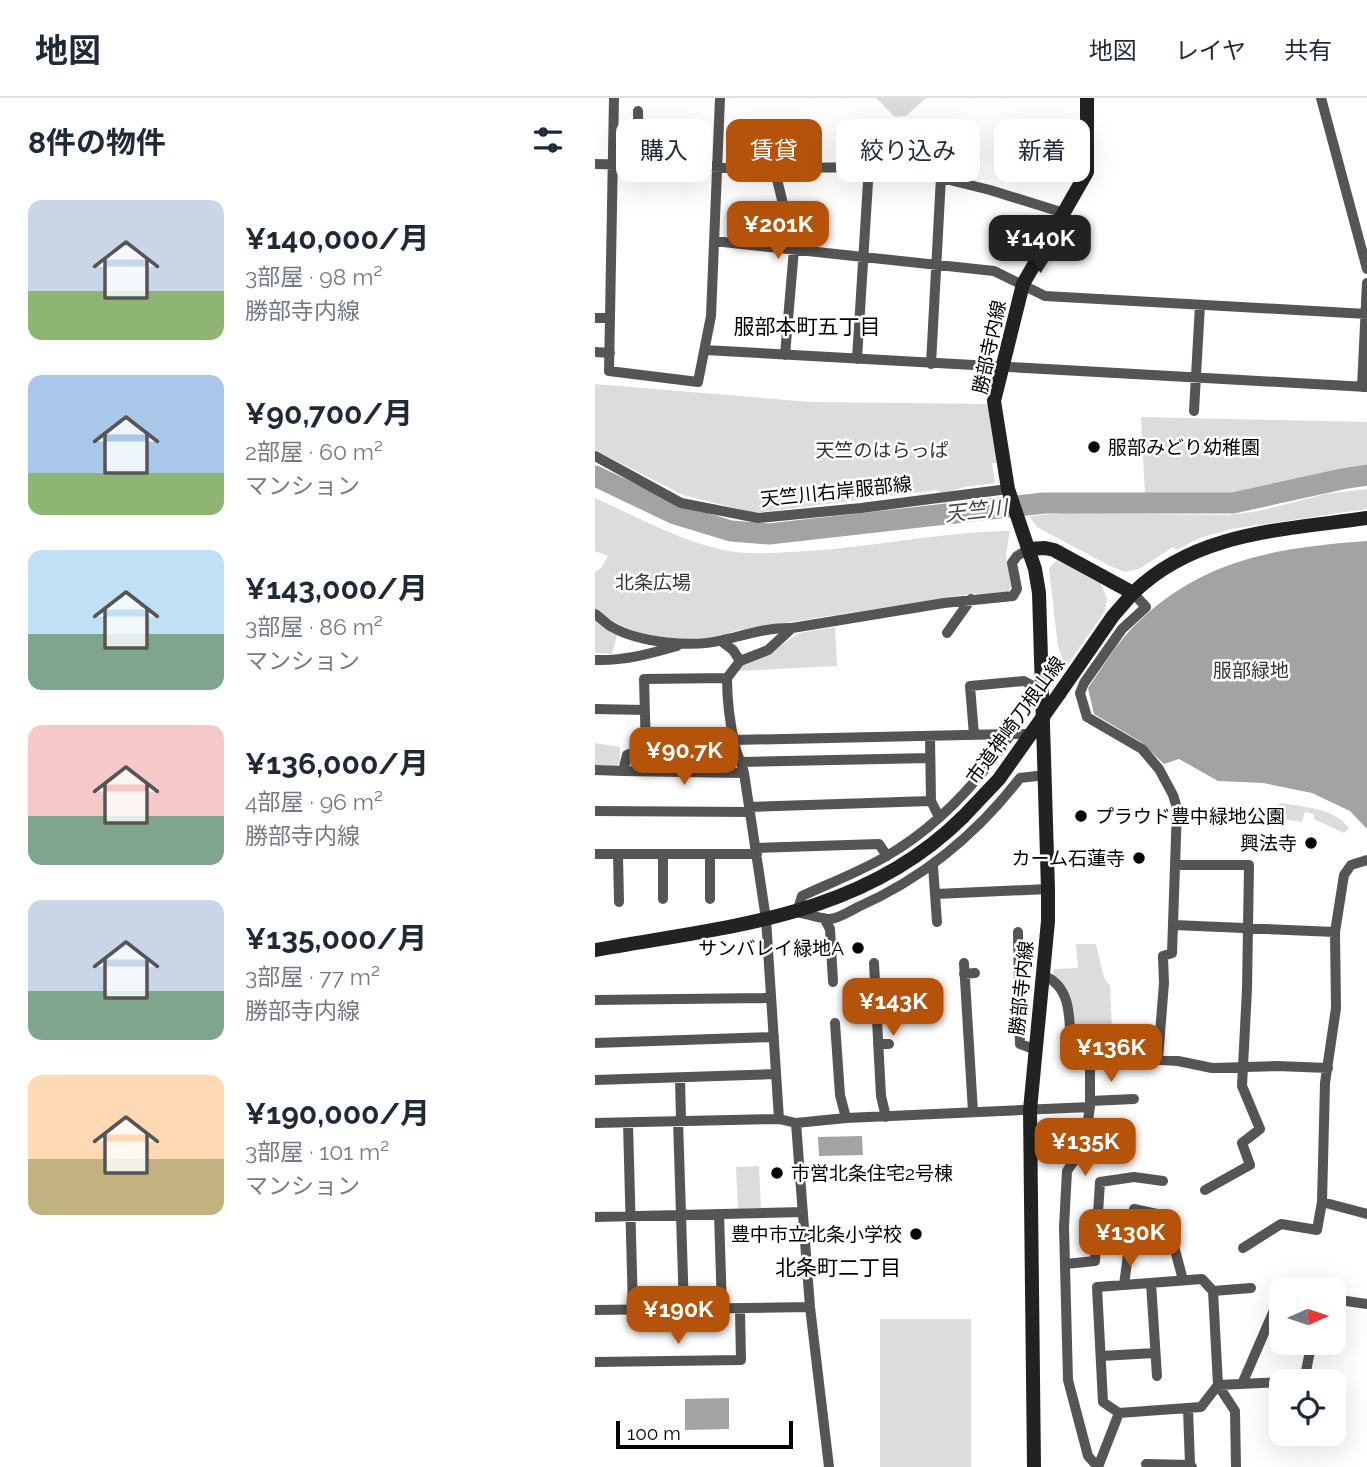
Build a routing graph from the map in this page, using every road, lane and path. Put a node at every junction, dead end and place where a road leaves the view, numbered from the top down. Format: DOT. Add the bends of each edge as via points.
graph roads {
  1 [pos="614,98"];
  2 [pos="720,98"];
  3 [pos="1087,98"];
  4 [pos="1321,98"];
  5 [pos="638,111"];
  6 [pos="638,119"];
  7 [pos="595,164"];
  8 [pos="612,164"];
  9 [pos="616,164"];
  10 [pos="712,167"];
  11 [pos="717,167"];
  12 [pos="726,167"];
  13 [pos="777,182"];
  14 [pos="868,182"];
  15 [pos="941,182"];
  16 [pos="959,182"];
  17 [pos="1064,213"];
  18 [pos="1362,231"];
  19 [pos="714,241"];
  20 [pos="794,249"];
  21 [pos="865,257"];
  22 [pos="935,266"];
  23 [pos="1367,269"];
  24 [pos="1367,283"];
  25 [pos="1023,284"];
  26 [pos="1200,305"];
  27 [pos="1366,314"];
  28 [pos="595,318"];
  29 [pos="610,318"];
  30 [pos="705,350"];
  31 [pos="595,352"];
  32 [pos="610,353"];
  33 [pos="785,355"];
  34 [pos="857,359"];
  35 [pos="931,364"];
  36 [pos="1001,367"];
  37 [pos="1196,378"];
  38 [pos="1365,387"];
  39 [pos="1194,411"];
  40 [pos="595,456"];
  41 [pos="1009,492"];
  42 [pos="1367,518"];
  43 [pos="1028,549"];
  44 [pos="1133,593"];
  45 [pos="971,599"];
  46 [pos="595,614"];
  47 [pos="792,628"];
  48 [pos="947,633"];
  49 [pos="721,641"];
  50 [pos="682,645"];
  51 [pos="595,660"];
  52 [pos="740,661"];
  53 [pos="727,678"];
  54 [pos="1042,691"];
  55 [pos="595,709"];
  56 [pos="645,710"];
  57 [pos="1011,734"];
  58 [pos="1043,734"];
  59 [pos="974,735"];
  60 [pos="930,737"];
  61 [pos="735,745"];
  62 [pos="646,751"];
  63 [pos="930,758"];
  64 [pos="743,768"];
  65 [pos="595,771"];
  66 [pos="623,771"];
  67 [pos="1045,775"];
  68 [pos="932,801"];
  69 [pos="750,809"];
  70 [pos="595,811"];
  71 [pos="939,817"];
  72 [pos="756,851"];
  73 [pos="595,854"];
  74 [pos="618,854"];
  75 [pos="663,855"];
  76 [pos="710,855"];
  77 [pos="887,856"];
  78 [pos="1367,860"];
  79 [pos="1176,865"];
  80 [pos="933,866"];
  81 [pos="1048,889"];
  82 [pos="936,894"];
  83 [pos="663,899"];
  84 [pos="710,899"];
  85 [pos="619,902"];
  86 [pos="797,912"];
  87 [pos="824,918"];
  88 [pos="766,919"];
  89 [pos="937,922"];
  90 [pos="1174,925"];
  91 [pos="1247,928"];
  92 [pos="1018,932"];
  93 [pos="1335,932"];
  94 [pos="595,950"];
  95 [pos="874,963"];
  96 [pos="968,970"];
  97 [pos="1042,975"];
  98 [pos="833,982"];
  99 [pos="771,998"];
  100 [pos="595,1000"];
  101 [pos="835,1023"];
  102 [pos="773,1037"];
  103 [pos="595,1043"];
  104 [pos="1034,1049"];
  105 [pos="1090,1056"];
  106 [pos="1158,1059"];
  107 [pos="1241,1066"];
  108 [pos="1328,1068"];
  109 [pos="776,1074"];
  110 [pos="680,1077"];
  111 [pos="595,1080"];
  112 [pos="1134,1098"];
  113 [pos="1090,1104"];
  114 [pos="1030,1110"];
  115 [pos="972,1112"];
  116 [pos="886,1116"];
  117 [pos="846,1118"];
  118 [pos="779,1119"];
  119 [pos="680,1120"];
  120 [pos="595,1123"];
  121 [pos="628,1123"];
  122 [pos="796,1123"];
  123 [pos="1163,1181"];
  124 [pos="1205,1189"];
  125 [pos="1322,1202"];
  126 [pos="803,1212"];
  127 [pos="682,1214"];
  128 [pos="719,1214"];
  129 [pos="1367,1214"];
  130 [pos="632,1216"];
  131 [pos="595,1217"];
  132 [pos="1243,1248"];
  133 [pos="1066,1264"];
  134 [pos="1183,1280"];
  135 [pos="1151,1283"];
  136 [pos="1124,1285"];
  137 [pos="1251,1288"];
  138 [pos="1213,1291"];
  139 [pos="1346,1301"];
  140 [pos="1367,1304"];
  141 [pos="810,1307"];
  142 [pos="595,1310"];
  143 [pos="633,1310"];
  144 [pos="684,1310"];
  145 [pos="722,1310"];
  146 [pos="740,1310"];
  147 [pos="1269,1322"];
  148 [pos="1155,1353"];
  149 [pos="1101,1356"];
  150 [pos="595,1362"];
  151 [pos="1157,1376"];
  152 [pos="1269,1383"];
  153 [pos="1242,1384"];
  154 [pos="1218,1385"];
  155 [pos="1188,1408"];
  156 [pos="1119,1413"];
  157 [pos="1146,1464"];
  158 [pos="1191,1466"];
  159 [pos="829,1467"];
  160 [pos="1034,1467"];
  161 [pos="1098,1467"];
  162 [pos="1237,1467"];
  1 -- 8 [label="street"];
  2 -- 11 [label="street"];
  3 -- 17 [label="street, 勝部寺内線" via="1087,173"];
  4 -- 18 [label="street"];
  5 -- 6 [label="street"];
  7 -- 8 [label="street"];
  8 -- 9 [label="street"];
  8 -- 29 [label="street"];
  10 -- 11 [label="street"];
  11 -- 12 [label="street"];
  11 -- 19 [label="street"];
  13 -- 20 [label="street"];
  14 -- 21 [label="street"];
  15 -- 22 [label="street"];
  16 -- 17 [label="street"];
  17 -- 25 [label="street, 勝部寺内線"];
  18 -- 23 [label="street"];
  19 -- 20 [label="street"];
  19 -- 30 [label="street"];
  20 -- 21 [label="street"];
  20 -- 33 [label="street"];
  21 -- 22 [label="street"];
  21 -- 34 [label="street"];
  22 -- 25 [label="street" via="994,271"];
  22 -- 35 [label="street"];
  24 -- 27 [label="street"];
  25 -- 26 [label="street" via="1045,296"];
  25 -- 36 [label="street, 勝部寺内線"];
  26 -- 27 [label="street"];
  26 -- 37 [label="street"];
  27 -- 38 [label="street"];
  28 -- 29 [label="street"];
  29 -- 32 [label="street"];
  30 -- 32 [label="street" via="698,382 609,372"];
  30 -- 33 [label="street"];
  31 -- 32 [label="street"];
  33 -- 34 [label="street"];
  34 -- 35 [label="street"];
  35 -- 36 [label="street"];
  36 -- 37 [label="street"];
  36 -- 41 [label="street, 勝部寺内線" via="994,401"];
  37 -- 38 [label="street"];
  37 -- 39 [label="street"];
  40 -- 41 [label="street, 天竺川右岸服部線" via="681,503 758,518"];
  41 -- 43 [label="street, 勝部寺内線"];
  42 -- 44 [label="street, 市道神崎刀根山線" via="1219,542 1172,563"];
  43 -- 44 [label="street" via="1054,550"];
  43 -- 45 [label="street" via="1012,563 1017,589 1013,596"];
  43 -- 54 [label="street, 勝部寺内線" via="1037,581"];
  44 -- 79 [label="street" via="1146,607 1122,629 1080,693 1087,717 1142,749 1159,769 1177,808"];
  44 -- 86 [label="street, 市道神崎刀根山線, bridge" via="999,779 963,817 881,877"];
  45 -- 47 [label="street"];
  45 -- 48 [label="street"];
  46 -- 50 [label="street" via="613,628"];
  47 -- 49 [label="street"];
  47 -- 52 [label="street" via="768,650"];
  49 -- 50 [label="street"];
  49 -- 52 [label="street"];
  50 -- 51 [label="street" via="639,657"];
  52 -- 53 [label="street"];
  53 -- 56 [label="street" via="644,679"];
  53 -- 61 [label="street"];
  54 -- 58 [label="street, 勝部寺内線"];
  54 -- 59 [label="street" via="1024,681 970,686"];
  55 -- 56 [label="street"];
  56 -- 62 [label="street"];
  57 -- 58 [label="street"];
  57 -- 59 [label="street"];
  57 -- 71 [label="street" via="990,764"];
  58 -- 67 [label="street, 勝部寺内線"];
  59 -- 60 [label="street"];
  60 -- 61 [label="street"];
  60 -- 63 [label="street"];
  61 -- 62 [label="street"];
  61 -- 64 [label="street"];
  62 -- 66 [label="street" via="627,755"];
  63 -- 64 [label="street"];
  63 -- 68 [label="street"];
  64 -- 66 [label="street"];
  64 -- 69 [label="street"];
  65 -- 66 [label="street"];
  67 -- 80 [label="street" via="1020,778 996,809"];
  67 -- 81 [label="street, 勝部寺内線"];
  68 -- 69 [label="street"];
  68 -- 71 [label="street"];
  69 -- 70 [label="street"];
  69 -- 72 [label="street"];
  71 -- 77 [label="street"];
  72 -- 76 [label="street"];
  72 -- 77 [label="street" via="879,844"];
  72 -- 88 [label="street"];
  73 -- 74 [label="street"];
  74 -- 75 [label="street"];
  74 -- 85 [label="street"];
  75 -- 76 [label="street"];
  75 -- 83 [label="street"];
  76 -- 84 [label="street"];
  77 -- 86 [label="street" via="802,896"];
  78 -- 93 [label="street" via="1351,865 1344,875"];
  79 -- 90 [label="street"];
  79 -- 91 [label="street" via="1249,865"];
  80 -- 82 [label="street"];
  80 -- 87 [label="street" via="885,895"];
  81 -- 82 [label="street"];
  81 -- 97 [label="street, 勝部寺内線"];
  82 -- 89 [label="street"];
  86 -- 87 [label="street"];
  86 -- 88 [label="street, 市道神崎刀根山線"];
  87 -- 98 [label="street" via="830,929"];
  88 -- 94 [label="street, 市道神崎刀根山線"];
  88 -- 99 [label="street"];
  90 -- 91 [label="street"];
  90 -- 106 [label="street" via="1172,953 1163,956"];
  91 -- 93 [label="street"];
  91 -- 107 [label="street"];
  92 -- 104 [label="street" via="1020,1044"];
  93 -- 108 [label="street" via="1336,1008"];
  95 -- 116 [label="street" via="880,974 881,1096"];
  96 -- 115 [label="street" via="974,1048"];
  97 -- 104 [label="street, 勝部寺内線"];
  97 -- 105 [label="street" via="1058,984 1067,997 1071,1051"];
  99 -- 100 [label="street"];
  99 -- 102 [label="street"];
  101 -- 117 [label="street"];
  102 -- 103 [label="street"];
  102 -- 109 [label="street"];
  104 -- 114 [label="street, 勝部寺内線"];
  105 -- 106 [label="street"];
  105 -- 113 [label="street"];
  106 -- 107 [label="street" via="1212,1068"];
  107 -- 108 [label="street"];
  107 -- 124 [label="street" via="1242,1086 1260,1129 1242,1143 1250,1166"];
  108 -- 125 [label="street"];
  109 -- 110 [label="street"];
  109 -- 118 [label="street"];
  110 -- 111 [label="street"];
  110 -- 119 [label="street"];
  112 -- 113 [label="street"];
  113 -- 114 [label="street"];
  113 -- 133 [label="street" via="1084,1146 1067,1171"];
  114 -- 115 [label="street"];
  114 -- 160 [label="street, 勝部寺内線"];
  115 -- 116 [label="street"];
  116 -- 117 [label="street"];
  117 -- 122 [label="street"];
  118 -- 119 [label="street"];
  118 -- 122 [label="street"];
  119 -- 121 [label="street"];
  119 -- 127 [label="street"];
  120 -- 121 [label="street"];
  121 -- 130 [label="street"];
  122 -- 126 [label="street"];
  123 -- 133 [label="street" via="1134,1177 1100,1182 1095,1261"];
  125 -- 129 [label="street"];
  125 -- 132 [label="street" via="1317,1230 1281,1224"];
  126 -- 128 [label="street"];
  126 -- 141 [label="street"];
  127 -- 128 [label="street"];
  127 -- 130 [label="street"];
  127 -- 144 [label="street"];
  128 -- 145 [label="street"];
  130 -- 131 [label="street"];
  130 -- 143 [label="street"];
  133 -- 161 [label="street" via="1068,1380 1088,1456"];
  134 -- 135 [label="street"];
  134 -- 136 [label="street" via="1166,1216 1134,1209"];
  134 -- 138 [label="street" via="1202,1279"];
  135 -- 136 [label="street"];
  135 -- 148 [label="street"];
  136 -- 149 [label="street" via="1097,1287"];
  137 -- 138 [label="street"];
  138 -- 154 [label="street"];
  139 -- 140 [label="street"];
  141 -- 146 [label="street"];
  141 -- 159 [label="street"];
  142 -- 143 [label="street"];
  143 -- 144 [label="street"];
  144 -- 145 [label="street"];
  145 -- 146 [label="street"];
  146 -- 150 [label="street" via="741,1360"];
  147 -- 153 [label="street"];
  148 -- 149 [label="street"];
  148 -- 151 [label="street"];
  149 -- 156 [label="street" via="1103,1402"];
  152 -- 153 [label="street"];
  153 -- 154 [label="street"];
  154 -- 155 [label="street" via="1201,1407"];
  154 -- 162 [label="street" via="1235,1411"];
  155 -- 156 [label="street"];
  155 -- 158 [label="street"];
  156 -- 161 [label="street"];
  157 -- 158 [label="street"];
}
